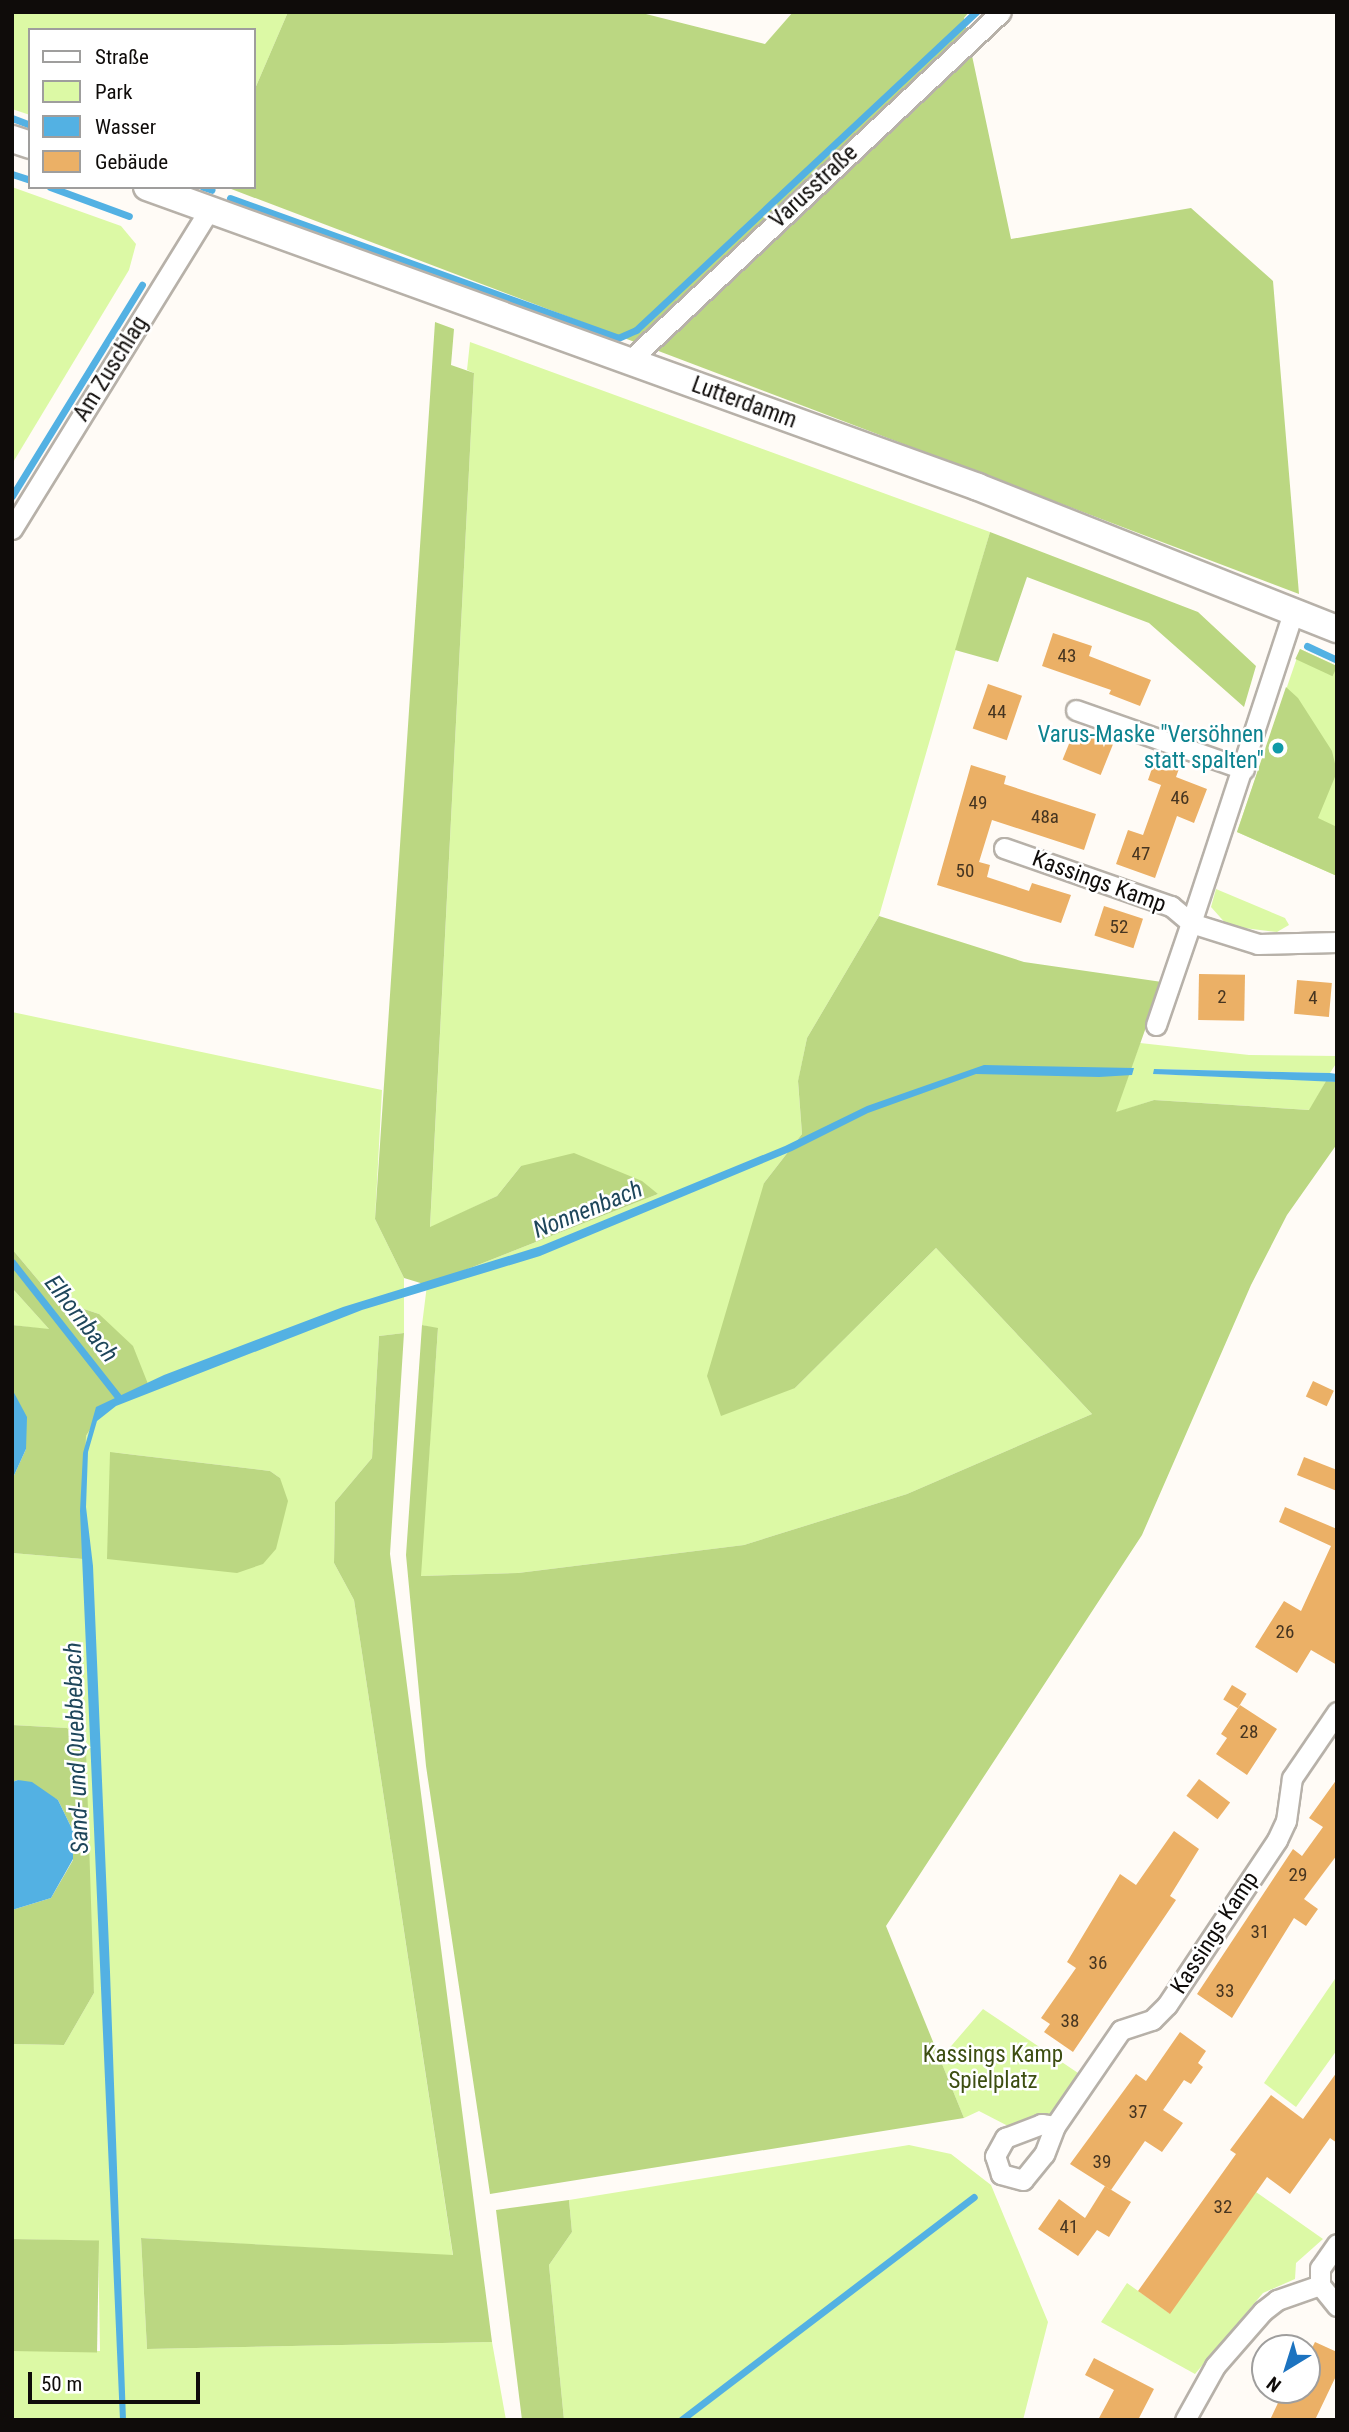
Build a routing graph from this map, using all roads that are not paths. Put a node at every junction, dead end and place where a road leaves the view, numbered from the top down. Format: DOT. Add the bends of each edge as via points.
graph roads {
  1 [pos="1001,12"];
  2 [pos="152,189"];
  3 [pos="209,210"];
  4 [pos="628,362"];
  5 [pos="12,529"];
  6 [pos="1294,610"];
  7 [pos="1337,629"];
  8 [pos="1076,710"];
  9 [pos="1244,768"];
  10 [pos="1004,848"];
  11 [pos="1191,923"];
  12 [pos="1337,942"];
  13 [pos="1156,1026"];
  14 [pos="1337,1712"];
  15 [pos="1055,2126"];
  16 [pos="1337,2244"];
  17 [pos="1320,2277"];
  18 [pos="1337,2306"];
  19 [pos="1185,2420"];
  1 -- 4 [label="street, Varusstraße"];
  2 -- 3 [label="street, Lutterdamm"];
  3 -- 4 [label="street, Lutterdamm"];
  3 -- 5 [label="street, Am Zuschlag"];
  4 -- 6 [label="street, Lutterdamm" via="978,487"];
  6 -- 7 [label="street, Lutterdamm"];
  6 -- 9 [label="street, Kassings Kamp"];
  8 -- 9 [label="street"];
  9 -- 11 [label="street, Kassings Kamp"];
  10 -- 11 [label="street, Kassings Kamp" via="1171,906"];
  11 -- 12 [label="street, Kassings Kamp" via="1258,944"];
  11 -- 13 [label="street"];
  14 -- 15 [label="street, Kassings Kamp" via="1292,1778 1286,1821 1277,1840 1167,2005 1152,2020 1121,2030"];
  16 -- 17 [label="street"];
  17 -- 18 [label="street"];
  17 -- 19 [label="street" via="1264,2311 1215,2366"];
}
